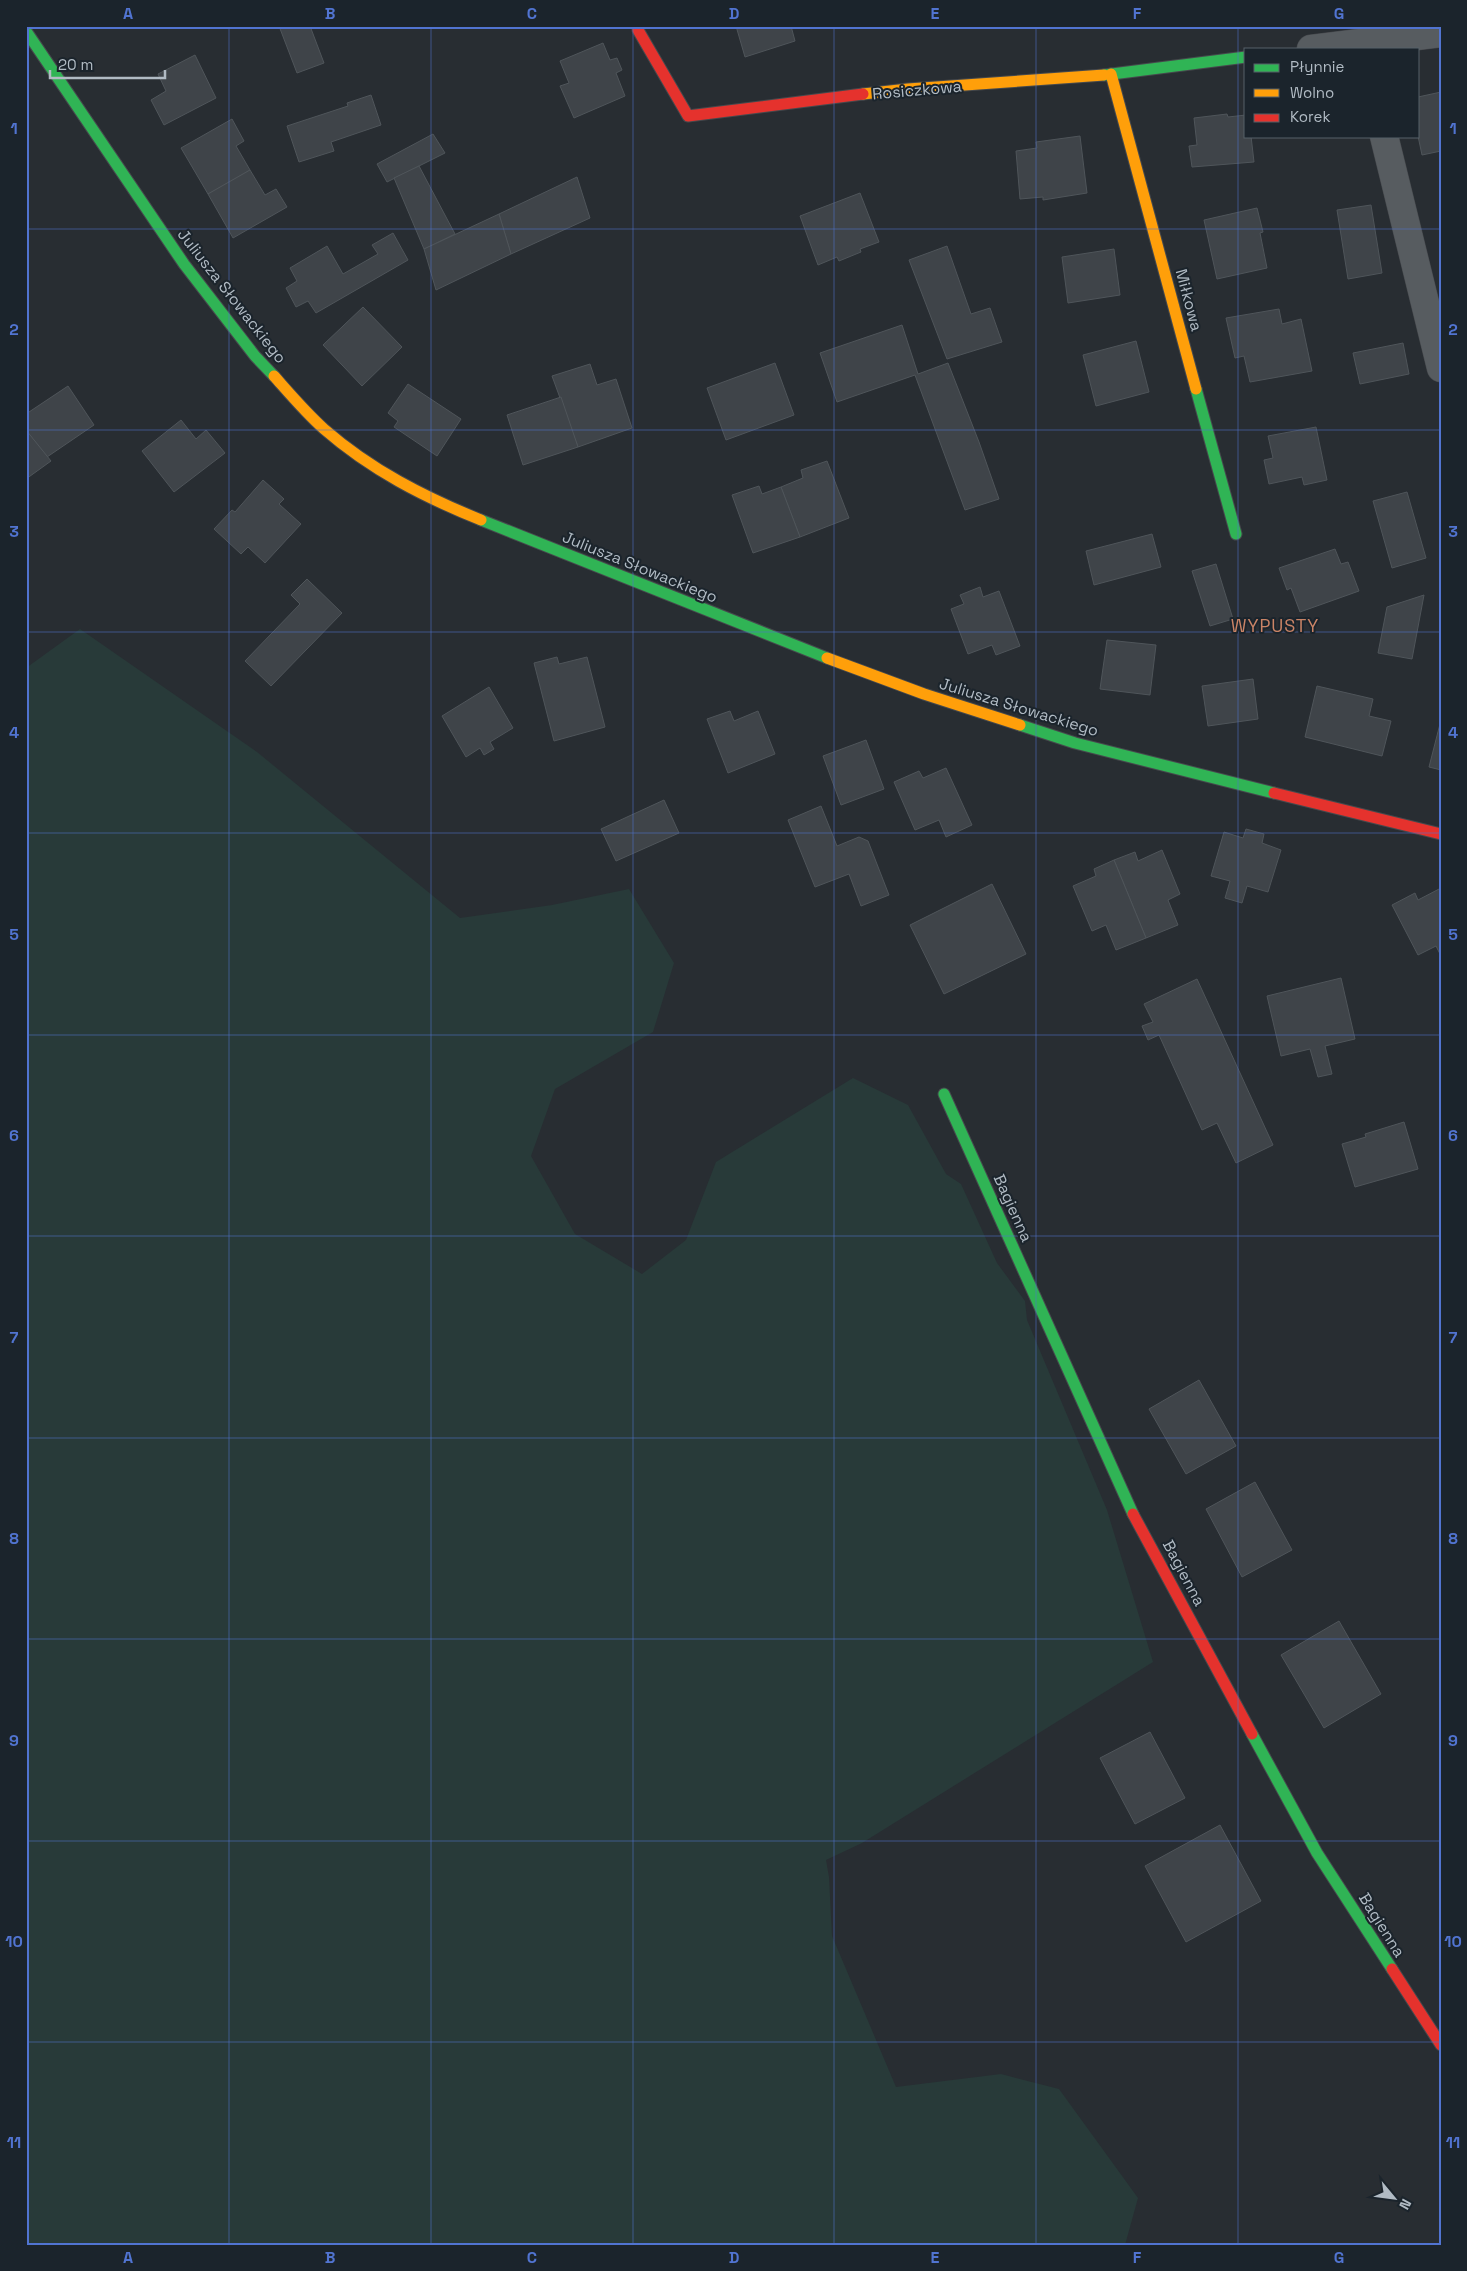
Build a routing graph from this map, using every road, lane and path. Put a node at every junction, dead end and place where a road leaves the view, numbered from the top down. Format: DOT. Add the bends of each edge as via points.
graph roads {
  1 [pos="638,30"];
  2 [pos="26,31"];
  3 [pos="1441,32"];
  4 [pos="1362,46"];
  5 [pos="1328,48"];
  6 [pos="1244,57"];
  7 [pos="1111,74"];
  8 [pos="1384,138"];
  9 [pos="1441,368"];
  10 [pos="1236,534"];
  11 [pos="1441,834"];
  12 [pos="944,1094"];
  13 [pos="1441,2045"];
  1 -- 7 [label="street, Rosiczkowa" via="688,116 908,89"];
  2 -- 11 [label="street, Juliusza Słowackiego" via="184,264 255,356 323,428 371,466 425,497 782,641 924,694 1075,743"];
  3 -- 4 [label="street"];
  4 -- 5 [label="street"];
  6 -- 7 [label="street, Rosiczkowa"];
  7 -- 10 [label="street, Miłkowa"];
  8 -- 9 [label="street"];
  12 -- 13 [label="street, Bagienna" via="1132,1512 1317,1853"];
}
